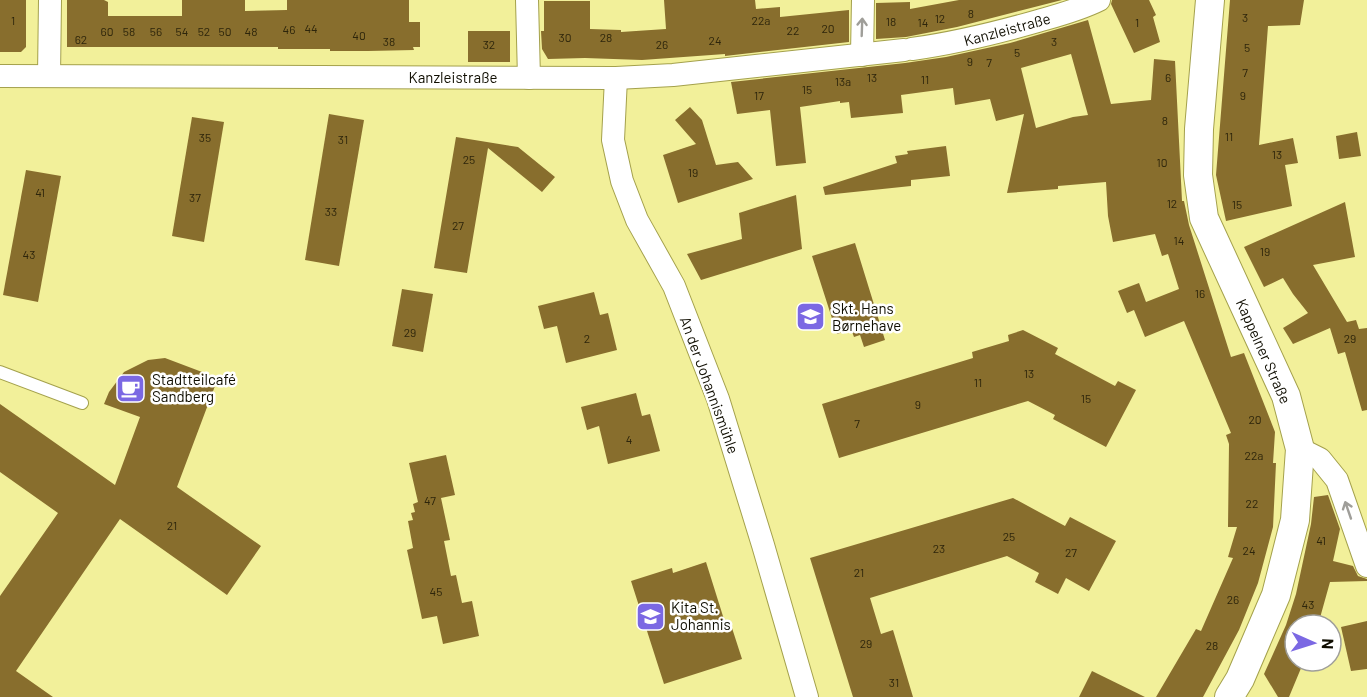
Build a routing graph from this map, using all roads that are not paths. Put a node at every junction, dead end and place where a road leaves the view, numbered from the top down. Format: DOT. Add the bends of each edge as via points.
graph roads {
  1 [pos="50,0"];
  2 [pos="527,0"];
  3 [pos="863,0"];
  4 [pos="1099,0"];
  5 [pos="1210,0"];
  6 [pos="862,55"];
  7 [pos="0,76"];
  8 [pos="49,76"];
  9 [pos="529,78"];
  10 [pos="616,78"];
  11 [pos="0,372"];
  12 [pos="82,403"];
  13 [pos="1300,449"];
  14 [pos="1367,566"];
  15 [pos="807,697"];
  16 [pos="1229,697"];
  1 -- 8 [label="street"];
  2 -- 9 [label="street"];
  6 -- 3 [label="street, one-way"];
  4 -- 6 [label="street, Kanzleistraße" via="1084,8 949,44"];
  5 -- 13 [label="street, Kappelner Straße" via="1199,129 1198,175 1204,218 1286,396"];
  6 -- 10 [label="street, Kanzleistraße"];
  7 -- 8 [label="street, Kanzleistraße"];
  8 -- 9 [label="street, Kanzleistraße"];
  9 -- 10 [label="street, Kanzleistraße"];
  10 -- 15 [label="street, An der Johannismühle" via="613,140 622,181 637,220 674,286 718,399"];
  11 -- 12 [label="lane"];
  14 -- 13 [label="street, one-way" via="1337,480 1320,459"];
  13 -- 16 [label="street, Kappelner Straße" via="1295,520 1276,595"];
}
